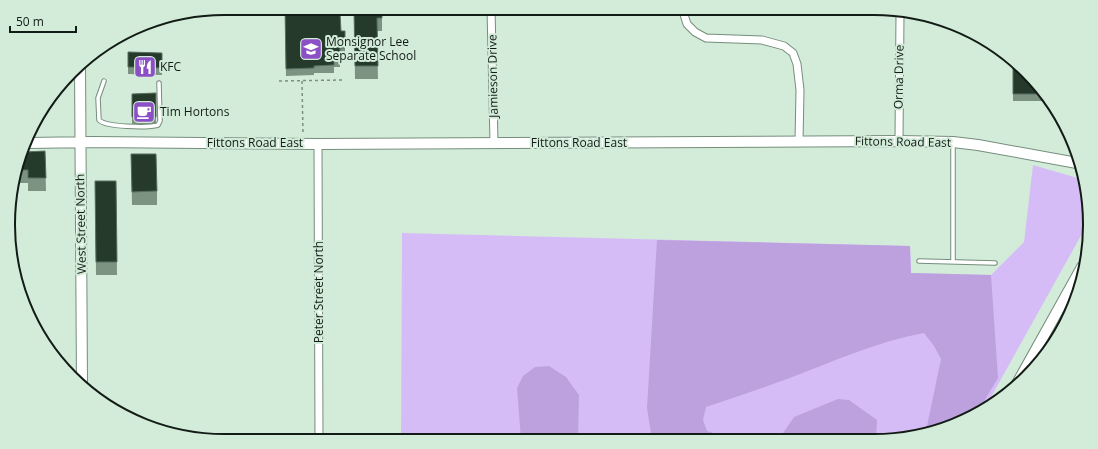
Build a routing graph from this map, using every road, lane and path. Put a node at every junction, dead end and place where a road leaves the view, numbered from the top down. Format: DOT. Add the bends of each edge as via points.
graph roads {
  1 [pos="491,15"];
  2 [pos="684,15"];
  3 [pos="900,17"];
  4 [pos="80,72"];
  5 [pos="342,80"];
  6 [pos="104,81"];
  7 [pos="279,81"];
  8 [pos="302,81"];
  9 [pos="159,83"];
  10 [pos="303,138"];
  11 [pos="899,141"];
  12 [pos="80,142"];
  13 [pos="799,142"];
  14 [pos="953,142"];
  15 [pos="32,143"];
  16 [pos="494,143"];
  17 [pos="318,144"];
  18 [pos="1074,162"];
  19 [pos="919,261"];
  20 [pos="953,262"];
  21 [pos="995,263"];
  22 [pos="1076,277"];
  23 [pos="1024,370"];
  24 [pos="82,378"];
  25 [pos="319,434"];
  1 -- 16 [label="street, Jamieson Drive"];
  2 -- 13 [label="street" via="687,24 706,38 762,40 784,46 793,53 800,90"];
  3 -- 11 [label="street, Orma Drive"];
  4 -- 12 [label="street, West Street North"];
  5 -- 8 [label="path"];
  6 -- 9 [label="lane" via="98,98 99,120 105,124 119,126 158,125"];
  7 -- 8 [label="path"];
  8 -- 10 [label="path"];
  11 -- 13 [label="street, Fittons Road East"];
  11 -- 14 [label="street, Fittons Road East"];
  12 -- 15 [label="street, Fittons Road East"];
  12 -- 17 [label="street, Fittons Road East"];
  12 -- 24 [label="street, West Street North"];
  13 -- 16 [label="street, Fittons Road East"];
  14 -- 18 [label="street, Fittons Road East" via="978,144"];
  14 -- 20 [label="lane"];
  16 -- 17 [label="street, Fittons Road East"];
  17 -- 25 [label="street, Peter Street North"];
  19 -- 20 [label="lane"];
  20 -- 21 [label="lane"];
  22 -- 23 [label="street"];
}
